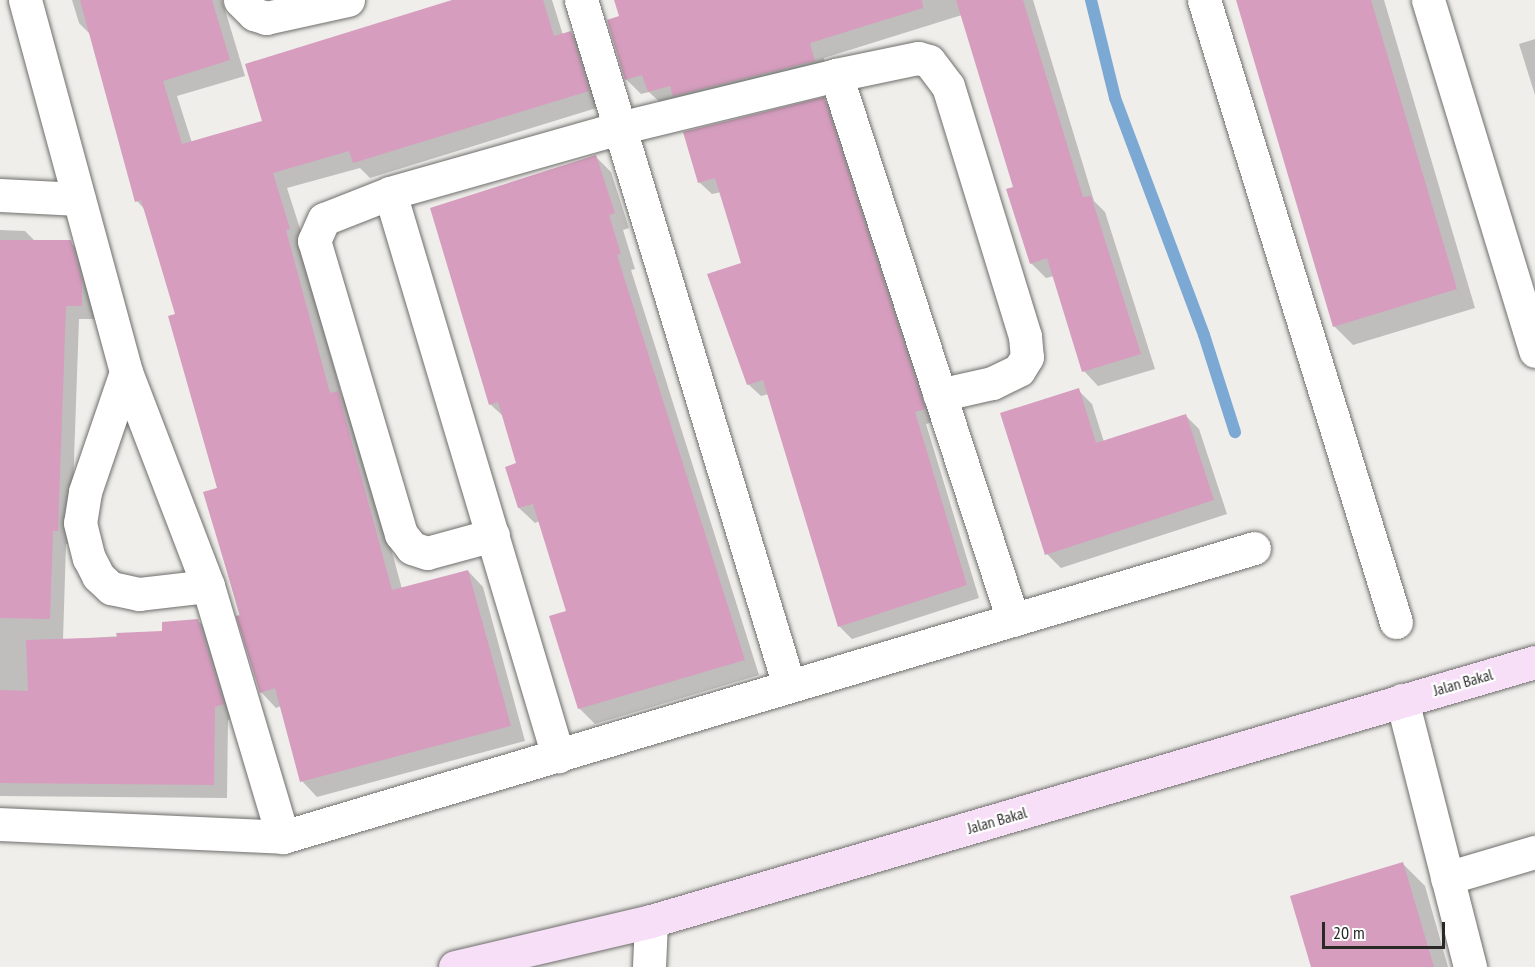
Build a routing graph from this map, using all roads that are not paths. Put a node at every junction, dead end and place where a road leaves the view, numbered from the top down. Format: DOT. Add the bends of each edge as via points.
graph roads {
  1 [pos="26,0"];
  2 [pos="240,0"];
  3 [pos="581,0"];
  4 [pos="1204,0"];
  5 [pos="1428,0"];
  6 [pos="340,1"];
  7 [pos="837,75"];
  8 [pos="619,128"];
  9 [pos="390,193"];
  10 [pos="0,195"];
  11 [pos="80,199"];
  12 [pos="1535,351"];
  13 [pos="126,372"];
  14 [pos="939,395"];
  15 [pos="493,535"];
  16 [pos="1254,548"];
  17 [pos="208,586"];
  18 [pos="1013,620"];
  19 [pos="1396,622"];
  20 [pos="1535,662"];
  21 [pos="789,686"];
  22 [pos="1402,700"];
  23 [pos="558,756"];
  24 [pos="0,824"];
  25 [pos="283,837"];
  26 [pos="1535,852"];
  27 [pos="1447,878"];
  28 [pos="651,921"];
  29 [pos="455,967"];
  30 [pos="649,967"];
  31 [pos="1470,967"];
  1 -- 11 [label="street"];
  2 -- 6 [label="street" via="254,14 266,18"];
  3 -- 8 [label="street"];
  4 -- 19 [label="street"];
  5 -- 12 [label="street"];
  7 -- 8 [label="street"];
  7 -- 14 [label="street"];
  7 -- 14 [label="street" via="918,58 939,70 948,86 1025,336 1027,357 1019,370 992,383"];
  8 -- 9 [label="street"];
  8 -- 21 [label="street"];
  9 -- 15 [label="street"];
  9 -- 15 [label="street" via="324,219 314,241 397,522 412,548 427,553"];
  10 -- 11 [label="street"];
  11 -- 13 [label="street"];
  13 -- 17 [label="street"];
  13 -- 17 [label="street" via="85,492 80,523 88,558 98,576 111,588 139,594"];
  14 -- 18 [label="street"];
  15 -- 23 [label="street"];
  16 -- 18 [label="street"];
  17 -- 25 [label="street"];
  18 -- 21 [label="street"];
  20 -- 22 [label="street, Jalan Bakal"];
  21 -- 23 [label="street"];
  22 -- 27 [label="street"];
  22 -- 28 [label="street, Jalan Bakal"];
  23 -- 25 [label="street"];
  24 -- 25 [label="street"];
  26 -- 27 [label="street"];
  27 -- 31 [label="street"];
  28 -- 29 [label="street, Jalan Bakal"];
  28 -- 30 [label="street"];
}
